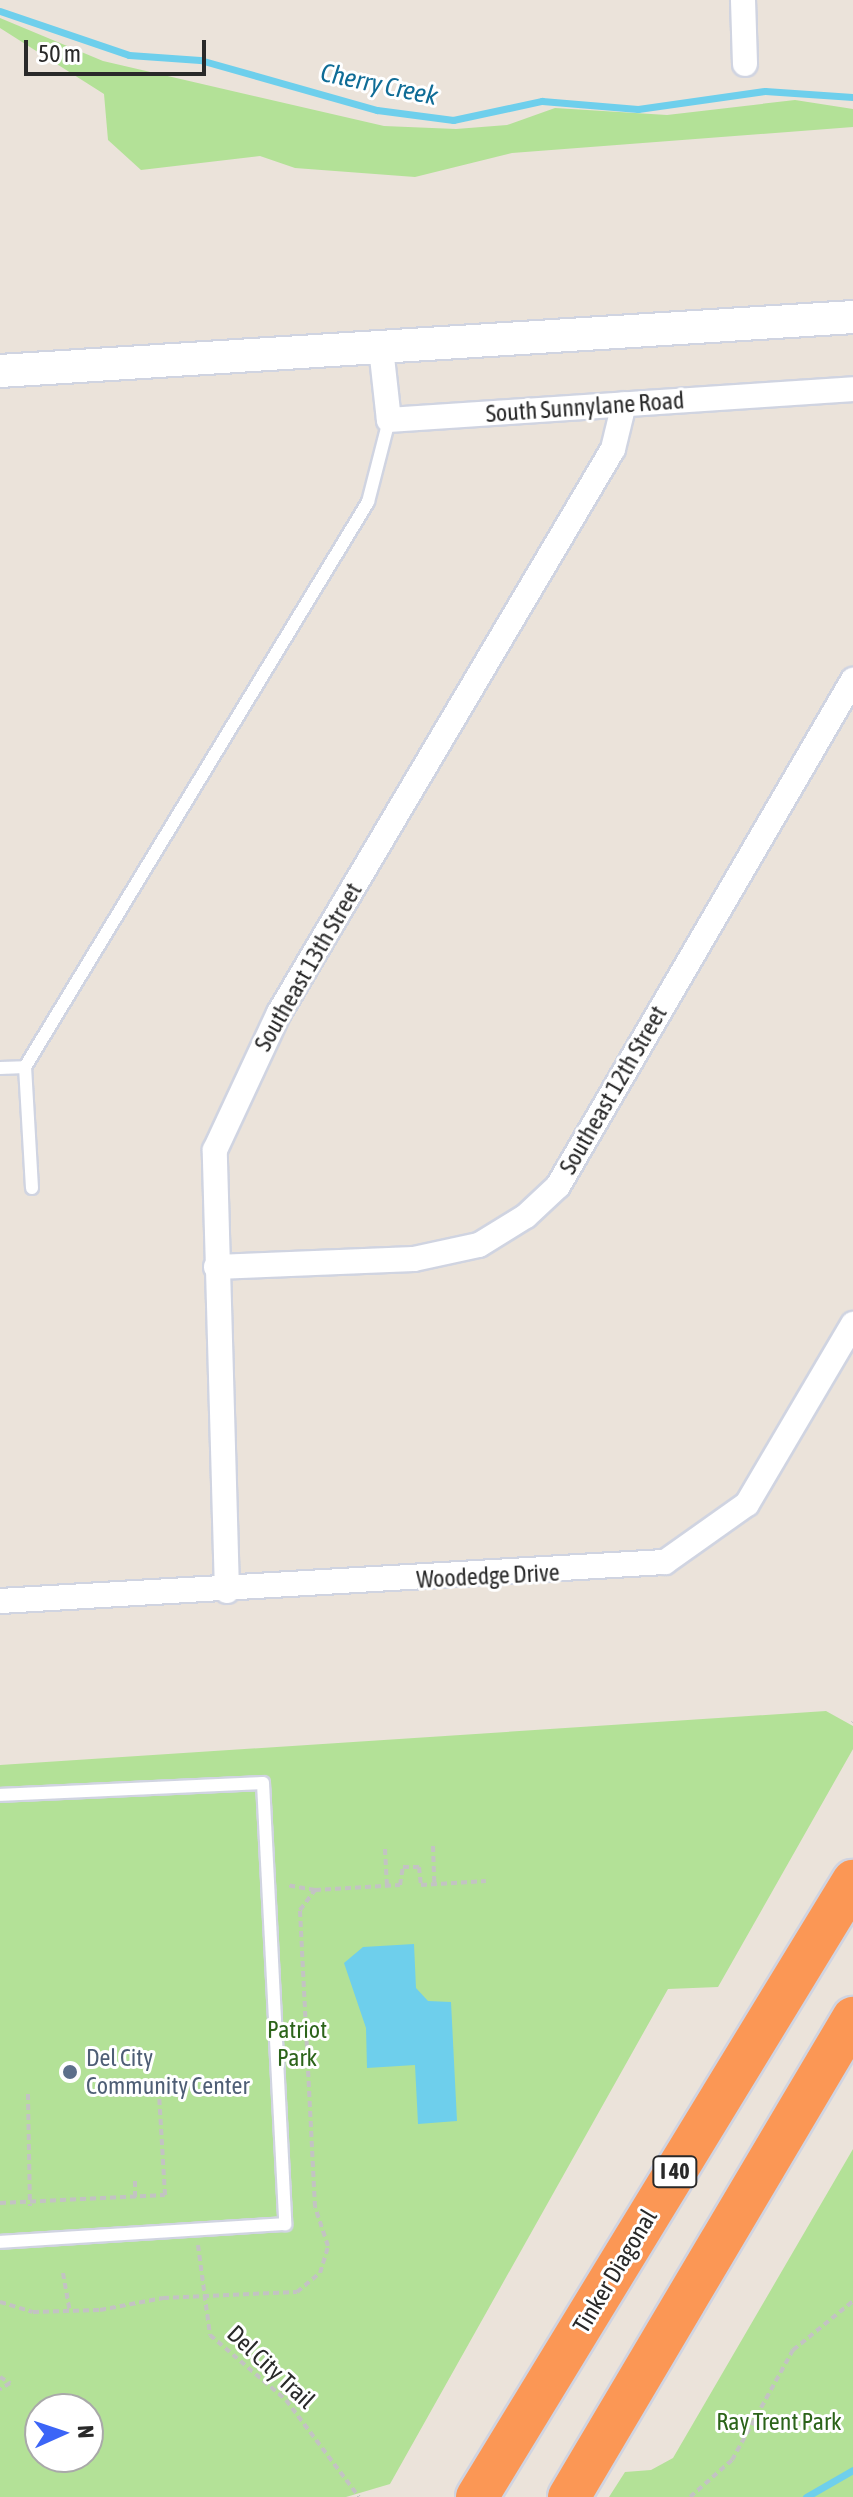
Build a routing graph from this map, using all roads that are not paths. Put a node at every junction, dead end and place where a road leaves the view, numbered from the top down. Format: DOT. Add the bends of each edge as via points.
graph roads {
  1 [pos="743,0"];
  2 [pos="745,64"];
  3 [pos="853,317"];
  4 [pos="381,348"];
  5 [pos="0,371"];
  6 [pos="853,389"];
  7 [pos="624,404"];
  8 [pos="389,420"];
  9 [pos="853,680"];
  10 [pos="25,1067"];
  11 [pos="0,1068"];
  12 [pos="32,1188"];
  13 [pos="216,1267"];
  14 [pos="853,1324"];
  15 [pos="227,1591"];
  16 [pos="0,1601"];
  17 [pos="0,1795"];
  18 [pos="853,1881"];
  19 [pos="853,2018"];
  20 [pos="0,2242"];
  21 [pos="488,2480"];
  22 [pos="575,2487"];
  1 -- 2 [label="street"];
  3 -- 4 [label="main road"];
  4 -- 5 [label="main road"];
  4 -- 8 [label="street"];
  6 -- 7 [label="street, South Sunnylane Road"];
  7 -- 8 [label="street, South Sunnylane Road"];
  7 -- 13 [label="street, Southeast 13th Street" via="613,449 233,1101 215,1150"];
  8 -- 10 [label="lane" via="368,502"];
  9 -- 13 [label="street, Southeast 12th Street" via="558,1186 526,1216 479,1245 414,1259"];
  10 -- 11 [label="lane"];
  10 -- 12 [label="lane"];
  13 -- 15 [label="street, Southeast 13th Street"];
  14 -- 15 [label="street, Woodedge Drive" via="747,1504 665,1562"];
  15 -- 16 [label="street, Woodedge Drive"];
  17 -- 20 [label="lane" via="263,1783 285,2224"];
  18 -- 21 [label="highway, Tinker Diagonal / I 40"];
  19 -- 22 [label="highway"];
}
